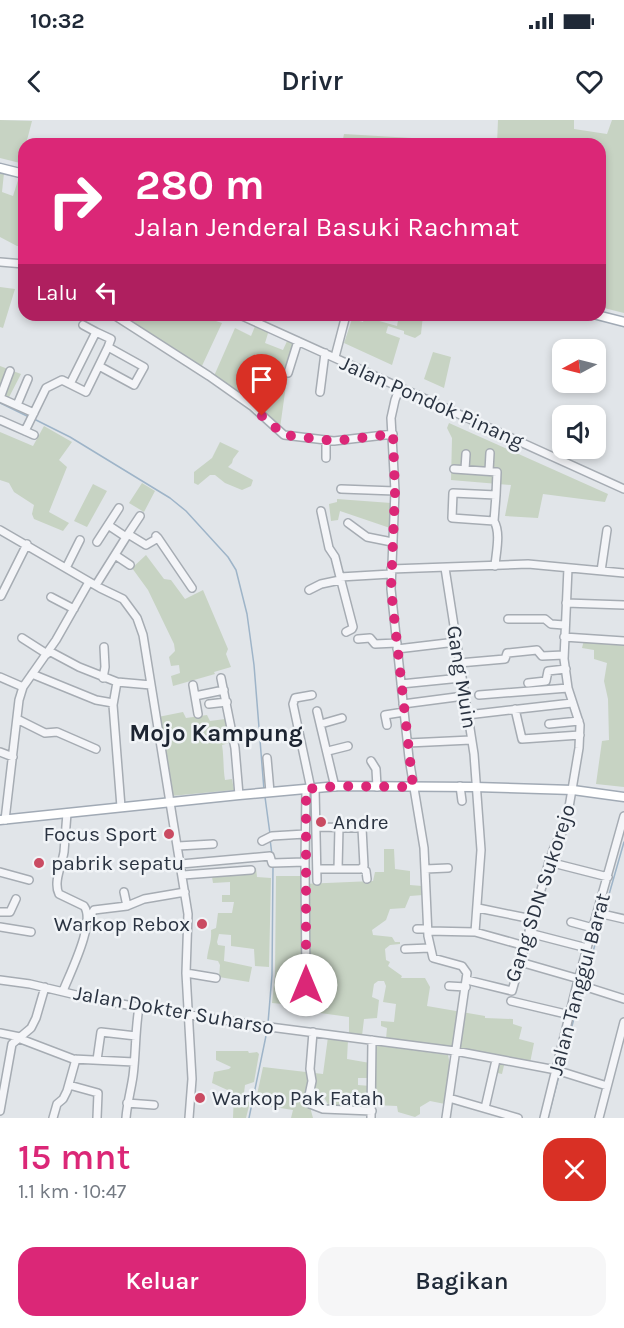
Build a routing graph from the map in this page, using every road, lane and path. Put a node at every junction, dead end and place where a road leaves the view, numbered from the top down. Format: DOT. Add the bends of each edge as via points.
graph roads {
  1 [pos="0,163"];
  2 [pos="0,168"];
  3 [pos="18,168"];
  4 [pos="18,172"];
  5 [pos="0,262"];
  6 [pos="18,264"];
  7 [pos="606,312"];
  8 [pos="606,317"];
  9 [pos="624,317"];
  10 [pos="123,321"];
  11 [pos="253,321"];
  12 [pos="344,321"];
  13 [pos="624,322"];
  14 [pos="83,325"];
  15 [pos="96,332"];
  16 [pos="298,341"];
  17 [pos="108,347"];
  18 [pos="325,353"];
  19 [pos="335,357"];
  20 [pos="99,366"];
  21 [pos="10,371"];
  22 [pos="288,373"];
  23 [pos="28,379"];
  24 [pos="70,384"];
  25 [pos="400,387"];
  26 [pos="320,392"];
  27 [pos="0,398"];
  28 [pos="17,405"];
  29 [pos="32,416"];
  30 [pos="0,420"];
  31 [pos="25,431"];
  32 [pos="393,434"];
  33 [pos="34,435"];
  34 [pos="326,440"];
  35 [pos="490,453"];
  36 [pos="466,454"];
  37 [pos="326,458"];
  38 [pos="454,469"];
  39 [pos="465,470"];
  40 [pos="489,471"];
  41 [pos="341,489"];
  42 [pos="624,489"];
  43 [pos="395,492"];
  44 [pos="496,495"];
  45 [pos="119,508"];
  46 [pos="321,511"];
  47 [pos="140,516"];
  48 [pos="494,521"];
  49 [pos="348,523"];
  50 [pos="108,525"];
  51 [pos="0,530"];
  52 [pos="607,530"];
  53 [pos="127,535"];
  54 [pos="80,540"];
  55 [pos="97,542"];
  56 [pos="392,542"];
  57 [pos="27,544"];
  58 [pos="115,555"];
  59 [pos="130,565"];
  60 [pos="495,566"];
  61 [pos="66,568"];
  62 [pos="445,568"];
  63 [pos="568,568"];
  64 [pos="391,571"];
  65 [pos="601,571"];
  66 [pos="624,573"];
  67 [pos="340,579"];
  68 [pos="92,584"];
  69 [pos="192,588"];
  70 [pos="309,590"];
  71 [pos="2,596"];
  72 [pos="51,597"];
  73 [pos="566,603"];
  74 [pos="624,605"];
  75 [pos="74,609"];
  76 [pos="508,619"];
  77 [pos="564,625"];
  78 [pos="345,632"];
  79 [pos="564,637"];
  80 [pos="22,638"];
  81 [pos="358,639"];
  82 [pos="624,641"];
  83 [pos="456,642"];
  84 [pos="397,646"];
  85 [pos="104,647"];
  86 [pos="48,652"];
  87 [pos="564,655"];
  88 [pos="459,663"];
  89 [pos="566,669"];
  90 [pos="32,674"];
  91 [pos="0,676"];
  92 [pos="103,678"];
  93 [pos="221,678"];
  94 [pos="461,678"];
  95 [pos="117,682"];
  96 [pos="528,683"];
  97 [pos="401,684"];
  98 [pos="152,685"];
  99 [pos="193,686"];
  100 [pos="23,687"];
  101 [pos="568,688"];
  102 [pos="224,690"];
  103 [pos="312,695"];
  104 [pos="479,695"];
  105 [pos="195,696"];
  106 [pos="464,696"];
  107 [pos="226,702"];
  108 [pos="113,703"];
  109 [pos="572,703"];
  110 [pos="208,704"];
  111 [pos="404,708"];
  112 [pos="515,709"];
  113 [pos="317,711"];
  114 [pos="198,714"];
  115 [pos="468,715"];
  116 [pos="342,718"];
  117 [pos="17,719"];
  118 [pos="579,721"];
  119 [pos="321,724"];
  120 [pos="549,724"];
  121 [pos="387,725"];
  122 [pos="580,735"];
  123 [pos="471,740"];
  124 [pos="408,743"];
  125 [pos="348,746"];
  126 [pos="96,749"];
  127 [pos="0,752"];
  128 [pos="328,752"];
  129 [pos="13,757"];
  130 [pos="267,758"];
  131 [pos="371,761"];
  132 [pos="460,786"];
  133 [pos="335,787"];
  134 [pos="377,787"];
  135 [pos="413,787"];
  136 [pos="475,787"];
  137 [pos="311,789"];
  138 [pos="573,790"];
  139 [pos="267,792"];
  140 [pos="239,795"];
  141 [pos="624,797"];
  142 [pos="462,801"];
  143 [pos="168,802"];
  144 [pos="121,807"];
  145 [pos="67,813"];
  146 [pos="624,816"];
  147 [pos="3,820"];
  148 [pos="317,827"];
  149 [pos="339,827"];
  150 [pos="305,834"];
  151 [pos="267,838"];
  152 [pos="213,844"];
  153 [pos="178,846"];
  154 [pos="305,862"];
  155 [pos="549,862"];
  156 [pos="181,864"];
  157 [pos="448,868"];
  158 [pos="317,869"];
  159 [pos="339,869"];
  160 [pos="363,869"];
  161 [pos="425,869"];
  162 [pos="250,870"];
  163 [pos="0,872"];
  164 [pos="183,876"];
  165 [pos="608,878"];
  166 [pos="367,879"];
  167 [pos="29,880"];
  168 [pos="317,881"];
  169 [pos="124,892"];
  170 [pos="185,892"];
  171 [pos="16,899"];
  172 [pos="127,906"];
  173 [pos="478,908"];
  174 [pos="0,912"];
  175 [pos="604,914"];
  176 [pos="88,915"];
  177 [pos="532,919"];
  178 [pos="624,920"];
  179 [pos="571,922"];
  180 [pos="0,927"];
  181 [pos="593,928"];
  182 [pos="417,929"];
  183 [pos="428,930"];
  184 [pos="31,932"];
  185 [pos="475,932"];
  186 [pos="529,933"];
  187 [pos="525,946"];
  188 [pos="430,948"];
  189 [pos="587,948"];
  190 [pos="405,949"];
  191 [pos="520,962"];
  192 [pos="186,973"];
  193 [pos="216,978"];
  194 [pos="0,980"];
  195 [pos="467,984"];
  196 [pos="581,984"];
  197 [pos="306,985"];
  198 [pos="450,986"];
  199 [pos="45,987"];
  200 [pos="63,991"];
  201 [pos="512,991"];
  202 [pos="624,999"];
  203 [pos="139,1007"];
  204 [pos="189,1014"];
  205 [pos="570,1015"];
  206 [pos="624,1022"];
  207 [pos="314,1032"];
  208 [pos="0,1033"];
  209 [pos="136,1036"];
  210 [pos="19,1038"];
  211 [pos="372,1040"];
  212 [pos="455,1051"];
  213 [pos="76,1059"];
  214 [pos="97,1060"];
  215 [pos="496,1060"];
  216 [pos="134,1062"];
  217 [pos="556,1070"];
  218 [pos="69,1085"];
  219 [pos="607,1086"];
  220 [pos="2,1088"];
  221 [pos="449,1098"];
  222 [pos="127,1103"];
  223 [pos="154,1105"];
  224 [pos="485,1108"];
  225 [pos="0,1111"];
  226 [pos="372,1114"];
  227 [pos="53,1118"];
  228 [pos="97,1118"];
  229 [pos="126,1118"];
  230 [pos="189,1118"];
  231 [pos="446,1118"];
  232 [pos="518,1118"];
  233 [pos="544,1118"];
  234 [pos="599,1118"];
  1 -- 3 [label="main road"];
  2 -- 4 [label="main road"];
  5 -- 6 [label="street"];
  7 -- 9 [label="main road"];
  8 -- 13 [label="main road"];
  10 -- 34 [label="street" via="253,407 280,433"];
  11 -- 16 [label="street, Jalan Pondok Pinang"];
  12 -- 19 [label="street"];
  14 -- 15 [label="street"];
  15 -- 17 [label="street" via="111,339"];
  15 -- 24 [label="street"];
  16 -- 18 [label="street, Jalan Pondok Pinang"];
  16 -- 22 [label="street"];
  17 -- 20 [label="street"];
  17 -- 20 [label="street" via="144,367 134,385"];
  18 -- 19 [label="street, Jalan Pondok Pinang"];
  18 -- 26 [label="street"];
  19 -- 25 [label="street, Jalan Pondok Pinang"];
  20 -- 24 [label="street" via="86,392"];
  21 -- 27 [label="street"];
  23 -- 28 [label="street"];
  24 -- 29 [label="street" via="62,380 46,388"];
  25 -- 32 [label="street" via="393,407"];
  25 -- 42 [label="street, Jalan Pondok Pinang"];
  27 -- 28 [label="street"];
  28 -- 29 [label="street"];
  29 -- 31 [label="street"];
  30 -- 31 [label="street"];
  31 -- 33 [label="street"];
  32 -- 34 [label="street"];
  32 -- 43 [label="street"];
  34 -- 37 [label="street"];
  35 -- 40 [label="street"];
  36 -- 39 [label="street"];
  38 -- 39 [label="street"];
  39 -- 40 [label="street"];
  40 -- 44 [label="street" via="498,473"];
  41 -- 43 [label="street"];
  43 -- 56 [label="street"];
  44 -- 48 [label="street"];
  44 -- 48 [label="street" via="454,492 450,516"];
  45 -- 50 [label="street"];
  46 -- 67 [label="street"];
  47 -- 53 [label="street"];
  48 -- 60 [label="street" via="498,531"];
  49 -- 56 [label="street" via="367,537"];
  50 -- 53 [label="street"];
  50 -- 55 [label="street"];
  51 -- 57 [label="street"];
  52 -- 65 [label="street"];
  53 -- 58 [label="street"];
  53 -- 69 [label="street" via="146,545 157,537"];
  54 -- 61 [label="street"];
  56 -- 64 [label="street"];
  57 -- 61 [label="street"];
  57 -- 71 [label="street"];
  58 -- 59 [label="street"];
  58 -- 68 [label="street"];
  60 -- 62 [label="street"];
  60 -- 63 [label="street"];
  61 -- 68 [label="street"];
  62 -- 64 [label="street"];
  62 -- 83 [label="street, Gang Muin"];
  63 -- 65 [label="street"];
  63 -- 73 [label="street, Gang SDN Sukorejo"];
  64 -- 67 [label="street"];
  64 -- 84 [label="street"];
  65 -- 66 [label="street"];
  67 -- 70 [label="street"];
  67 -- 78 [label="street" via="353,627"];
  68 -- 75 [label="street"];
  68 -- 98 [label="street" via="123,599 137,618"];
  72 -- 75 [label="street"];
  73 -- 74 [label="street"];
  73 -- 77 [label="street, Gang SDN Sukorejo"];
  75 -- 86 [label="street"];
  76 -- 77 [label="street" via="544,619"];
  77 -- 79 [label="street, Gang SDN Sukorejo"];
  79 -- 82 [label="street"];
  79 -- 87 [label="street, Gang SDN Sukorejo"];
  80 -- 86 [label="street"];
  81 -- 84 [label="street" via="370,638 375,644"];
  83 -- 84 [label="street"];
  83 -- 88 [label="street, Gang Muin"];
  84 -- 97 [label="street"];
  85 -- 92 [label="street"];
  86 -- 90 [label="street"];
  86 -- 92 [label="street"];
  87 -- 88 [label="street" via="542,656 537,650 507,652 505,659"];
  87 -- 89 [label="street, Gang SDN Sukorejo"];
  88 -- 94 [label="street, Gang Muin"];
  89 -- 96 [label="street" via="548,671 546,681"];
  89 -- 101 [label="street, Gang SDN Sukorejo"];
  90 -- 100 [label="street"];
  90 -- 108 [label="street"];
  91 -- 100 [label="street"];
  92 -- 95 [label="street"];
  93 -- 102 [label="street"];
  94 -- 97 [label="street"];
  94 -- 106 [label="street, Gang Muin"];
  95 -- 98 [label="street"];
  95 -- 108 [label="street"];
  97 -- 111 [label="street"];
  98 -- 143 [label="street"];
  99 -- 105 [label="street"];
  100 -- 117 [label="street"];
  101 -- 104 [label="street"];
  101 -- 109 [label="street, Gang SDN Sukorejo"];
  102 -- 105 [label="street"];
  102 -- 107 [label="street"];
  103 -- 137 [label="street" via="293,701"];
  105 -- 114 [label="street"];
  106 -- 111 [label="street"];
  106 -- 115 [label="street, Gang Muin"];
  107 -- 110 [label="street"];
  107 -- 140 [label="street"];
  108 -- 144 [label="street"];
  109 -- 112 [label="street"];
  109 -- 118 [label="street, Gang SDN Sukorejo"];
  111 -- 121 [label="street" via="385,715"];
  111 -- 124 [label="street"];
  112 -- 115 [label="street"];
  112 -- 122 [label="street" via="522,739"];
  113 -- 119 [label="street"];
  115 -- 123 [label="street, Gang Muin"];
  116 -- 119 [label="street"];
  117 -- 126 [label="street" via="45,733 57,732"];
  117 -- 129 [label="street"];
  118 -- 120 [label="street"];
  118 -- 122 [label="street, Gang SDN Sukorejo"];
  119 -- 128 [label="street"];
  122 -- 138 [label="street, Gang SDN Sukorejo"];
  123 -- 124 [label="street"];
  123 -- 136 [label="street, Gang Muin"];
  124 -- 135 [label="street"];
  125 -- 128 [label="street"];
  127 -- 129 [label="street"];
  128 -- 133 [label="street"];
  129 -- 147 [label="street"];
  130 -- 139 [label="street"];
  131 -- 134 [label="street" via="376,769"];
  132 -- 135 [label="main road"];
  132 -- 136 [label="main road"];
  132 -- 142 [label="street"];
  133 -- 134 [label="main road"];
  133 -- 137 [label="main road"];
  134 -- 135 [label="main road"];
  135 -- 161 [label="street"];
  136 -- 138 [label="main road"];
  136 -- 173 [label="street, Gang Muin" via="482,850"];
  137 -- 139 [label="main road"];
  137 -- 148 [label="street"];
  137 -- 150 [label="street"];
  138 -- 141 [label="main road"];
  138 -- 155 [label="street, Gang SDN Sukorejo" via="566,825"];
  139 -- 140 [label="main road"];
  140 -- 143 [label="main road"];
  143 -- 144 [label="main road"];
  143 -- 153 [label="street"];
  144 -- 145 [label="main road"];
  145 -- 147 [label="main road"];
  145 -- 176 [label="street" via="57,891 84,906"];
  146 -- 165 [label="street, Jalan Tanggul Barat"];
  148 -- 149 [label="street"];
  148 -- 158 [label="street"];
  149 -- 159 [label="street"];
  149 -- 160 [label="street" via="362,828"];
  150 -- 151 [label="street"];
  150 -- 154 [label="street"];
  152 -- 153 [label="street"];
  153 -- 156 [label="street"];
  154 -- 156 [label="street" via="274,863 270,856"];
  154 -- 197 [label="street"];
  155 -- 165 [label="street"];
  155 -- 177 [label="street, Gang SDN Sukorejo"];
  156 -- 164 [label="street"];
  157 -- 161 [label="street"];
  158 -- 159 [label="street"];
  158 -- 168 [label="street"];
  159 -- 160 [label="street"];
  160 -- 166 [label="street"];
  161 -- 183 [label="street"];
  162 -- 164 [label="street"];
  163 -- 167 [label="street"];
  164 -- 170 [label="street"];
  165 -- 175 [label="street, Jalan Tanggul Barat"];
  169 -- 172 [label="street"];
  170 -- 172 [label="street"];
  170 -- 192 [label="street"];
  171 -- 174 [label="street" via="9,913"];
  172 -- 176 [label="street" via="94,910"];
  173 -- 177 [label="street"];
  173 -- 185 [label="street, Gang Muin"];
  175 -- 178 [label="street"];
  175 -- 181 [label="street, Jalan Tanggul Barat"];
  176 -- 200 [label="street"];
  177 -- 186 [label="street, Gang SDN Sukorejo"];
  179 -- 181 [label="street"];
  180 -- 184 [label="street"];
  181 -- 189 [label="street, Jalan Tanggul Barat"];
  182 -- 183 [label="street"];
  183 -- 185 [label="street"];
  183 -- 188 [label="street"];
  185 -- 187 [label="street"];
  186 -- 187 [label="street, Gang SDN Sukorejo"];
  186 -- 189 [label="street"];
  187 -- 191 [label="street, Gang SDN Sukorejo"];
  188 -- 190 [label="street"];
  188 -- 195 [label="street" via="433,958 466,968"];
  189 -- 196 [label="street, Jalan Tanggul Barat"];
  191 -- 196 [label="street"];
  191 -- 201 [label="street, Gang SDN Sukorejo"];
  192 -- 193 [label="street"];
  192 -- 204 [label="street"];
  194 -- 199 [label="street, Jalan Dokter Suharso"];
  195 -- 198 [label="street, Gang SDN Sukorejo"];
  195 -- 201 [label="street, Gang SDN Sukorejo"];
  195 -- 212 [label="street"];
  196 -- 202 [label="street"];
  196 -- 205 [label="street, Jalan Tanggul Barat"];
  199 -- 200 [label="street, Jalan Dokter Suharso"];
  199 -- 210 [label="street" via="31,1028"];
  200 -- 203 [label="street, Jalan Dokter Suharso"];
  201 -- 205 [label="street" via="510,1005"];
  203 -- 204 [label="street, Jalan Dokter Suharso"];
  203 -- 209 [label="street"];
  204 -- 207 [label="street, Jalan Dokter Suharso"];
  204 -- 230 [label="street"];
  205 -- 217 [label="street, Jalan Tanggul Barat"];
  206 -- 219 [label="street"];
  207 -- 211 [label="street, Jalan Dokter Suharso"];
  207 -- 226 [label="street" via="310,1104"];
  208 -- 210 [label="street"];
  209 -- 214 [label="street" via="101,1032"];
  209 -- 216 [label="street"];
  210 -- 213 [label="street"];
  210 -- 220 [label="street" via="12,1044"];
  211 -- 212 [label="street, Jalan Dokter Suharso"];
  211 -- 226 [label="street"];
  212 -- 215 [label="street, Jalan Dokter Suharso"];
  212 -- 221 [label="street"];
  213 -- 214 [label="street"];
  213 -- 218 [label="street"];
  214 -- 216 [label="street"];
  215 -- 217 [label="street, Jalan Dokter Suharso"];
  215 -- 224 [label="street"];
  216 -- 222 [label="street"];
  217 -- 219 [label="street, Jalan Dokter Suharso"];
  217 -- 233 [label="street, Jalan Tanggul Barat"];
  218 -- 227 [label="street"];
  218 -- 228 [label="street" via="98,1093"];
  219 -- 234 [label="street"];
  220 -- 225 [label="street"];
  221 -- 224 [label="street"];
  221 -- 231 [label="street"];
  222 -- 223 [label="street"];
  222 -- 229 [label="street"];
  224 -- 232 [label="street"];
}
